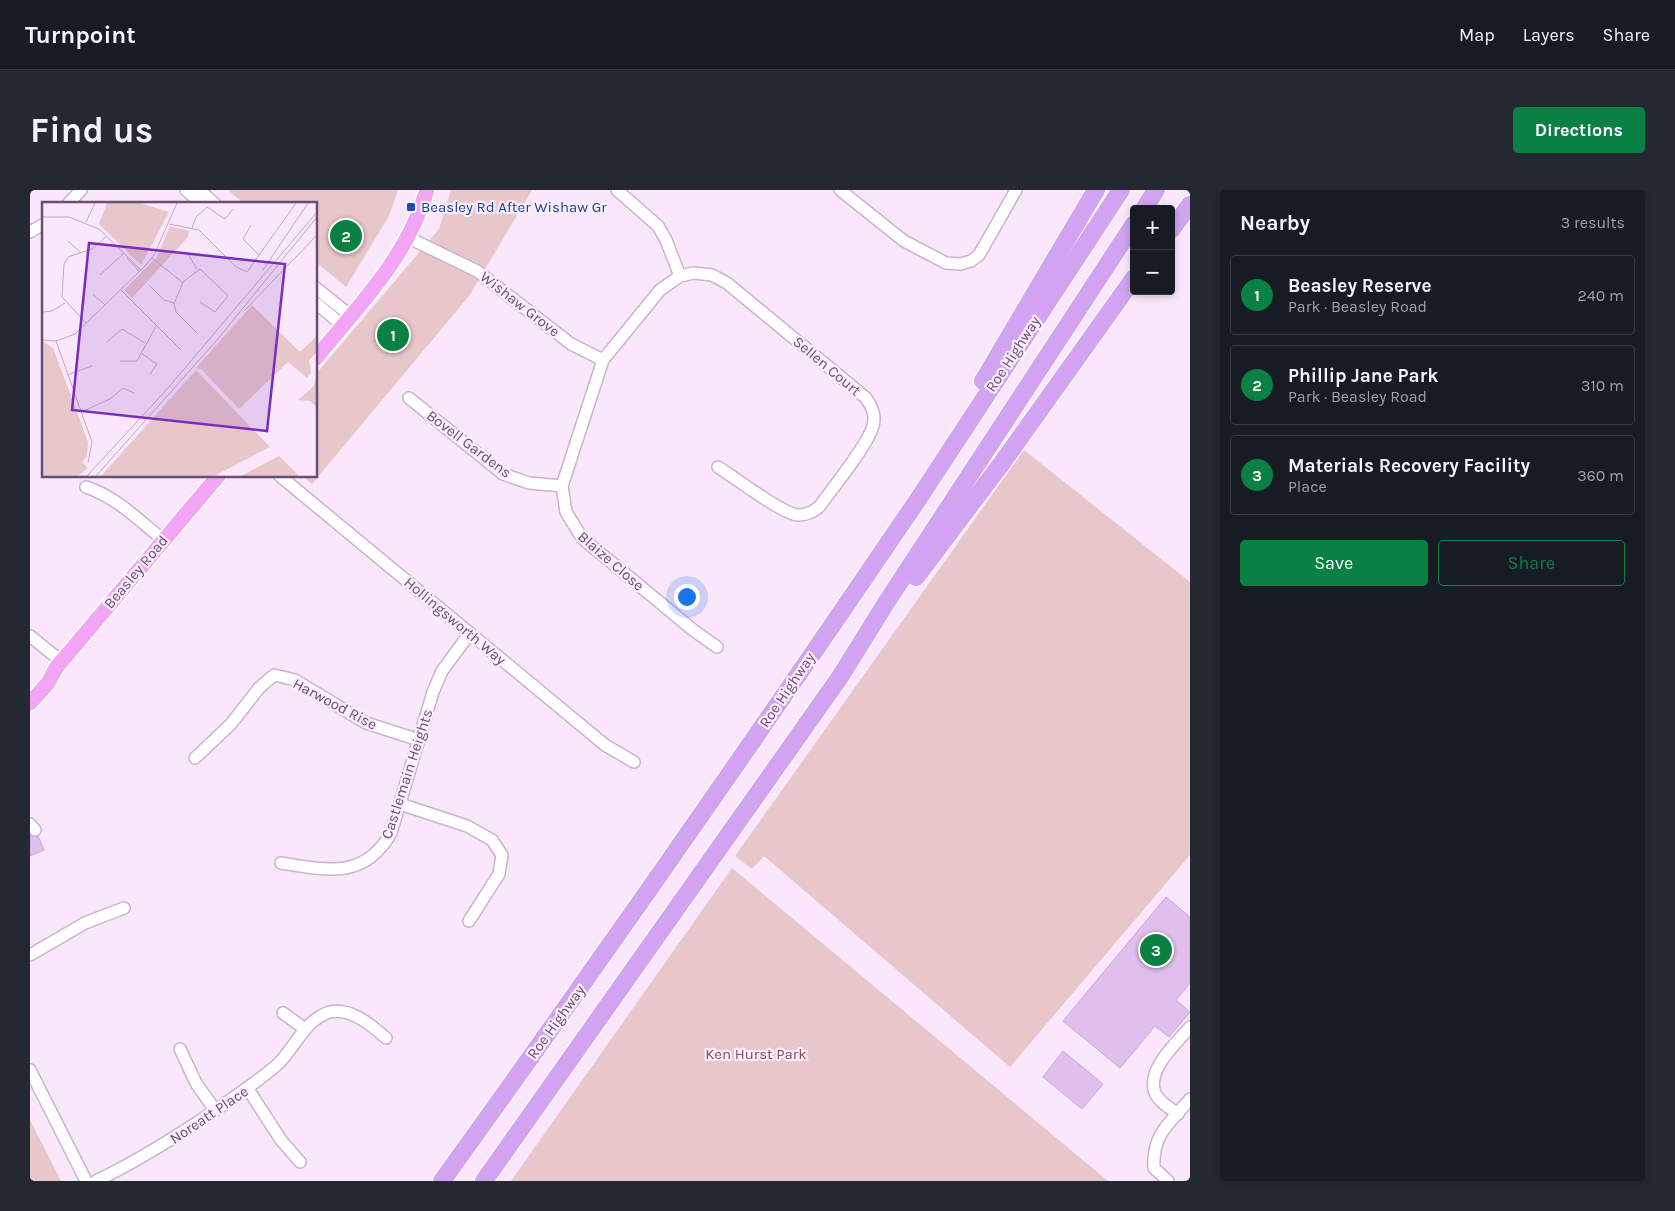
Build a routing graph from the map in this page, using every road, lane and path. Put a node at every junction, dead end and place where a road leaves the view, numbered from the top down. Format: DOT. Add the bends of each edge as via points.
graph roads {
  1 [pos="81,190"];
  2 [pos="186,190"];
  3 [pos="199,190"];
  4 [pos="427,190"];
  5 [pos="617,190"];
  6 [pos="840,190"];
  7 [pos="1016,190"];
  8 [pos="1096,190"];
  9 [pos="1121,190"];
  10 [pos="1156,190"];
  11 [pos="70,202"];
  12 [pos="200,202"];
  13 [pos="214,202"];
  14 [pos="1147,205"];
  15 [pos="1190,206"];
  16 [pos="42,225"];
  17 [pos="1175,225"];
  18 [pos="1130,230"];
  19 [pos="30,232"];
  20 [pos="409,238"];
  21 [pos="680,276"];
  22 [pos="1130,284"];
  23 [pos="318,290"];
  24 [pos="318,304"];
  25 [pos="347,321"];
  26 [pos="318,356"];
  27 [pos="603,360"];
  28 [pos="409,398"];
  29 [pos="718,467"];
  30 [pos="216,478"];
  31 [pos="282,478"];
  32 [pos="562,486"];
  33 [pos="86,487"];
  34 [pos="920,496"];
  35 [pos="163,540"];
  36 [pos="470,634"];
  37 [pos="30,636"];
  38 [pos="717,647"];
  39 [pos="59,664"];
  40 [pos="840,676"];
  41 [pos="30,691"];
  42 [pos="30,703"];
  43 [pos="419,740"];
  44 [pos="194,758"];
  45 [pos="634,762"];
  46 [pos="400,804"];
  47 [pos="281,863"];
  48 [pos="124,908"];
  49 [pos="469,921"];
  50 [pos="30,955"];
  51 [pos="283,1013"];
  52 [pos="1190,1027"];
  53 [pos="305,1029"];
  54 [pos="386,1038"];
  55 [pos="180,1048"];
  56 [pos="30,1070"];
  57 [pos="248,1089"];
  58 [pos="1190,1100"];
  59 [pos="215,1110"];
  60 [pos="1178,1114"];
  61 [pos="300,1162"];
  62 [pos="86,1181"];
  63 [pos="96,1181"];
  64 [pos="442,1181"];
  65 [pos="484,1181"];
  66 [pos="1168,1181"];
  1 -- 11 [label="street"];
  2 -- 12 [label="street"];
  3 -- 13 [label="street"];
  4 -- 20 [label="main road"];
  5 -- 21 [label="street" via="658,226"];
  6 -- 7 [label="street" via="904,241 946,264 971,261 978,255"];
  8 -- 34 [label="highway" via="1006,340"];
  9 -- 34 [label="highway, Roe Highway"];
  10 -- 14 [label="highway"];
  15 -- 17 [label="highway"];
  16 -- 19 [label="street"];
  18 -- 40 [label="highway, Roe Highway"];
  20 -- 25 [label="main road"];
  20 -- 27 [label="street, Wishaw Grove" via="477,271 571,344"];
  21 -- 27 [label="street" via="660,290"];
  21 -- 29 [label="street, Sellen Court" via="694,273 712,275 727,283 872,406 874,417 869,435 819,507 809,514 796,515 784,510"];
  22 -- 40 [label="highway" via="1002,463"];
  23 -- 25 [label="street"];
  24 -- 25 [label="street"];
  25 -- 26 [label="main road"];
  27 -- 32 [label="street, Blaize Close"];
  28 -- 32 [label="street, Bovell Gardens" via="503,474 529,483"];
  30 -- 35 [label="main road, Beasley Road"];
  31 -- 36 [label="street, Hollingsworth Way"];
  32 -- 38 [label="street, Blaize Close" via="566,512 582,538"];
  33 -- 35 [label="street" via="117,502"];
  34 -- 64 [label="highway, Roe Highway" via="582,987"];
  35 -- 39 [label="main road, Beasley Road"];
  36 -- 43 [label="street, Castlemain Heights" via="442,671"];
  36 -- 45 [label="street, Hollingsworth Way" via="605,745"];
  37 -- 39 [label="street"];
  39 -- 41 [label="main road, Beasley Road"];
  39 -- 42 [label="main road, Beasley Road" via="48,683"];
  40 -- 65 [label="highway, Roe Highway"];
  43 -- 44 [label="street, Harwood Rise" via="366,723 295,680 274,675 259,688 231,724"];
  43 -- 46 [label="street, Castlemain Heights"];
  46 -- 47 [label="street, Castlemain Heights" via="391,833 382,849 370,859 355,866 327,870"];
  46 -- 49 [label="street" via="467,826 492,840 502,855 498,874"];
  48 -- 50 [label="street" via="85,923"];
  51 -- 53 [label="street"];
  52 -- 60 [label="street" via="1161,1062 1154,1077 1155,1093"];
  53 -- 54 [label="street, Noreatt Place" via="318,1017 332,1012 348,1013"];
  53 -- 57 [label="street, Noreatt Place" via="282,1060"];
  55 -- 59 [label="street" via="196,1083"];
  56 -- 62 [label="street"];
  57 -- 59 [label="street, Noreatt Place"];
  57 -- 61 [label="street" via="281,1140"];
  58 -- 60 [label="street"];
  59 -- 63 [label="street, Noreatt Place" via="163,1146"];
  60 -- 66 [label="street" via="1161,1133 1153,1151 1154,1168"];
}
